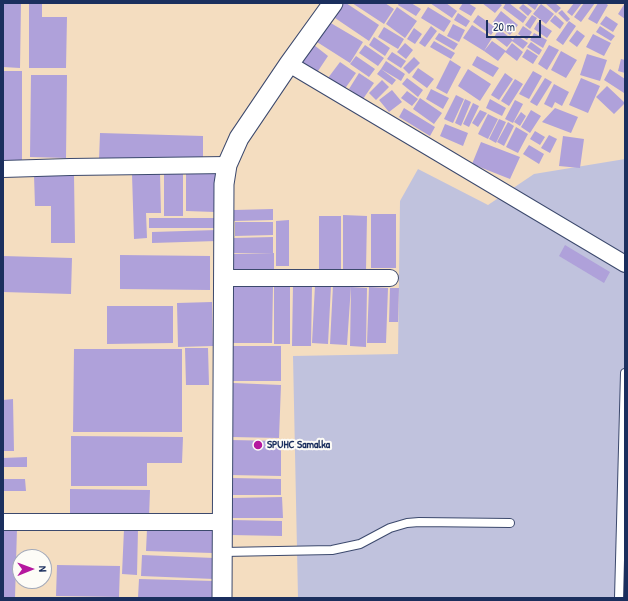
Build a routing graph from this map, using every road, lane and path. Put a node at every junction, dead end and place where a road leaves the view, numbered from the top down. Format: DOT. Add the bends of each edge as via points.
graph roads {
  1 [pos="333,3"];
  2 [pos="288,64"];
  3 [pos="227,165"];
  4 [pos="3,169"];
  5 [pos="625,264"];
  6 [pos="224,278"];
  7 [pos="390,278"];
  8 [pos="625,373"];
  9 [pos="3,522"];
  10 [pos="223,522"];
  11 [pos="510,523"];
  12 [pos="223,552"];
  13 [pos="222,598"];
  14 [pos="620,598"];
  1 -- 2 [label="street"];
  2 -- 3 [label="street" via="239,138"];
  2 -- 5 [label="street"];
  3 -- 4 [label="street"];
  3 -- 6 [label="street" via="224,184"];
  6 -- 7 [label="street"];
  6 -- 10 [label="street"];
  8 -- 14 [label="lane"];
  9 -- 10 [label="street"];
  10 -- 12 [label="street"];
  11 -- 12 [label="lane" via="406,523 390,528 360,544 332,550"];
  12 -- 13 [label="street"];
}
